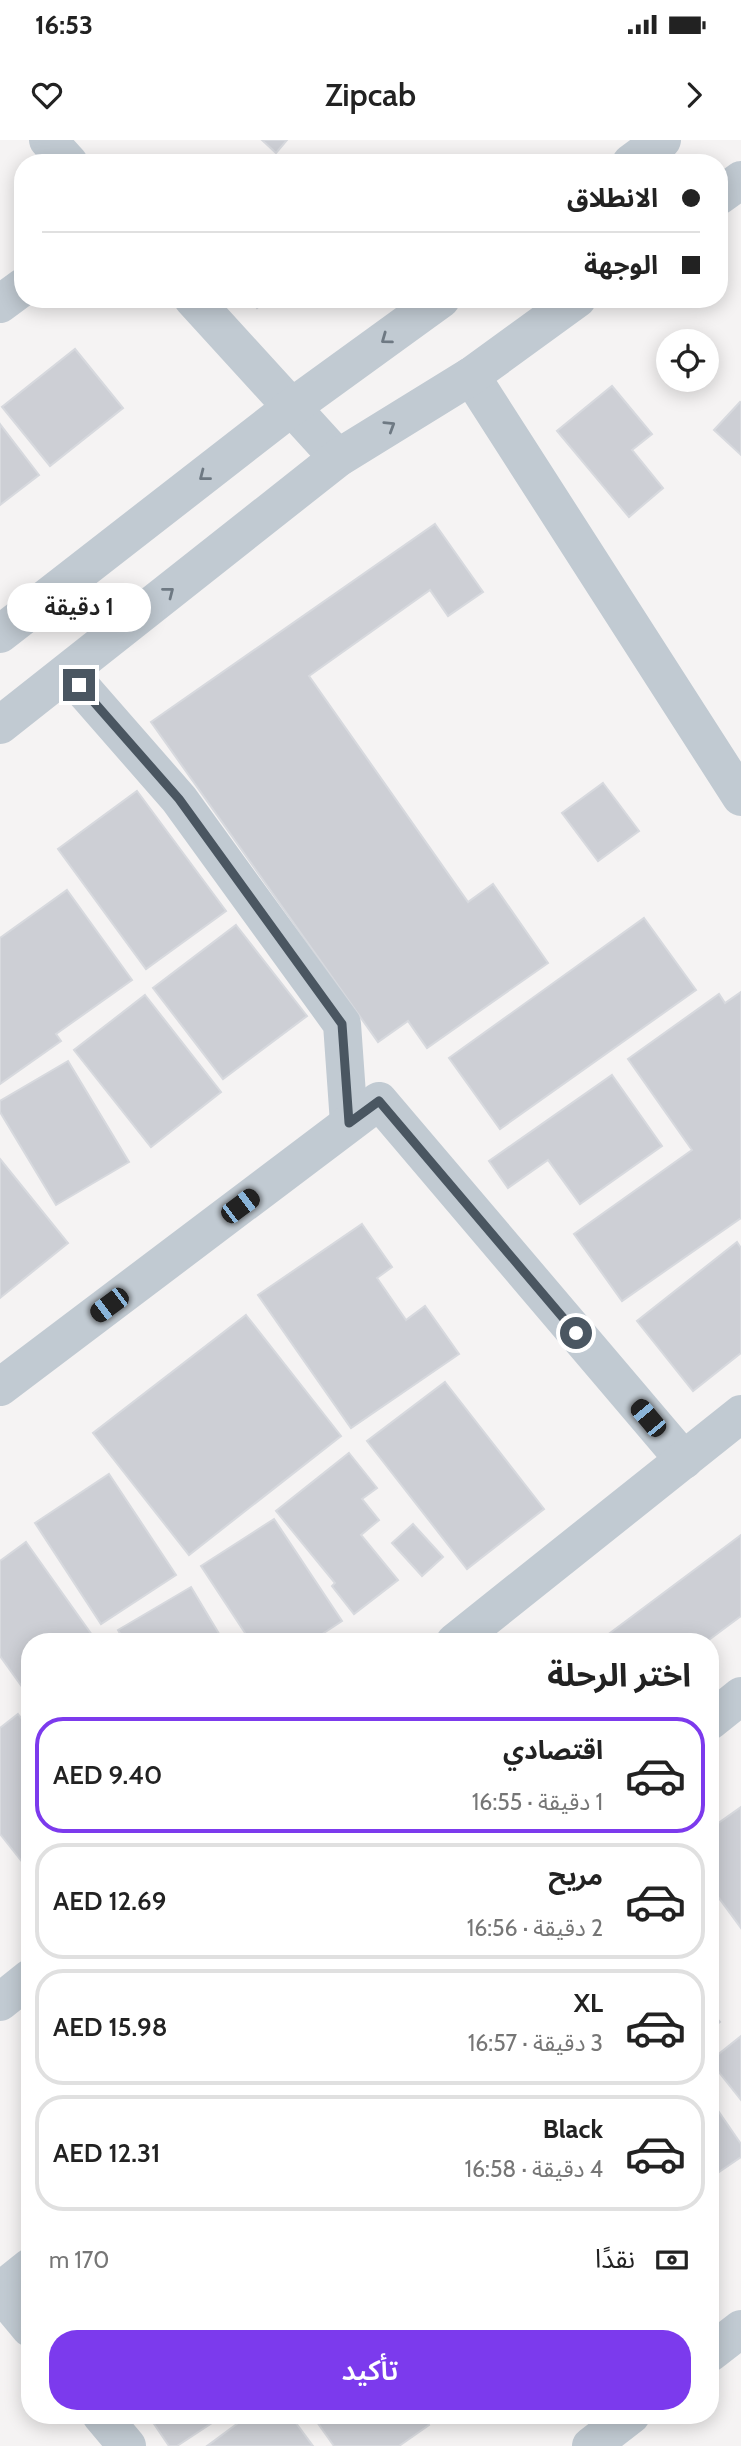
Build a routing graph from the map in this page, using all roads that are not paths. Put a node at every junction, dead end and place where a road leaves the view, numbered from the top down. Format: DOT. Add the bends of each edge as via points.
graph roads {
  1 [pos="48,140"];
  2 [pos="662,140"];
  3 [pos="61,154"];
  4 [pos="643,154"];
  5 [pos="201,308"];
  6 [pos="429,308"];
  7 [pos="565,308"];
  8 [pos="471,376"];
  9 [pos="292,407"];
  10 [pos="338,458"];
  11 [pos="0,635"];
  12 [pos="68,672"];
  13 [pos="0,725"];
  14 [pos="741,797"];
  15 [pos="349,1123"];
  16 [pos="0,1387"];
  17 [pos="741,1414"];
  18 [pos="684,1460"];
  19 [pos="466,1633"];
  20 [pos="741,1696"];
  21 [pos="719,1714"];
  22 [pos="21,1985"];
  23 [pos="0,2002"];
  24 [pos="21,2274"];
  25 [pos="0,2292"];
  26 [pos="21,2317"];
  27 [pos="741,2329"];
  28 [pos="719,2346"];
  29 [pos="109,2424"];
  30 [pos="619,2424"];
  31 [pos="127,2446"];
  32 [pos="591,2446"];
  1 -- 3 [label="street"];
  2 -- 4 [label="street"];
  5 -- 9 [label="street"];
  6 -- 9 [label="street, one-way"];
  7 -- 8 [label="street"];
  10 -- 8 [label="street, one-way"];
  8 -- 14 [label="street"];
  9 -- 10 [label="street"];
  9 -- 11 [label="street, one-way"];
  12 -- 10 [label="street, one-way"];
  12 -- 13 [label="street"];
  12 -- 15 [label="street" via="179,799 342,1024"];
  15 -- 16 [label="street"];
  15 -- 18 [label="street" via="379,1101"];
  17 -- 18 [label="street"];
  18 -- 19 [label="street"];
  20 -- 21 [label="street"];
  22 -- 23 [label="street"];
  24 -- 25 [label="street"];
  25 -- 26 [label="street"];
  27 -- 28 [label="street"];
  29 -- 31 [label="street"];
  30 -- 32 [label="street"];
}
